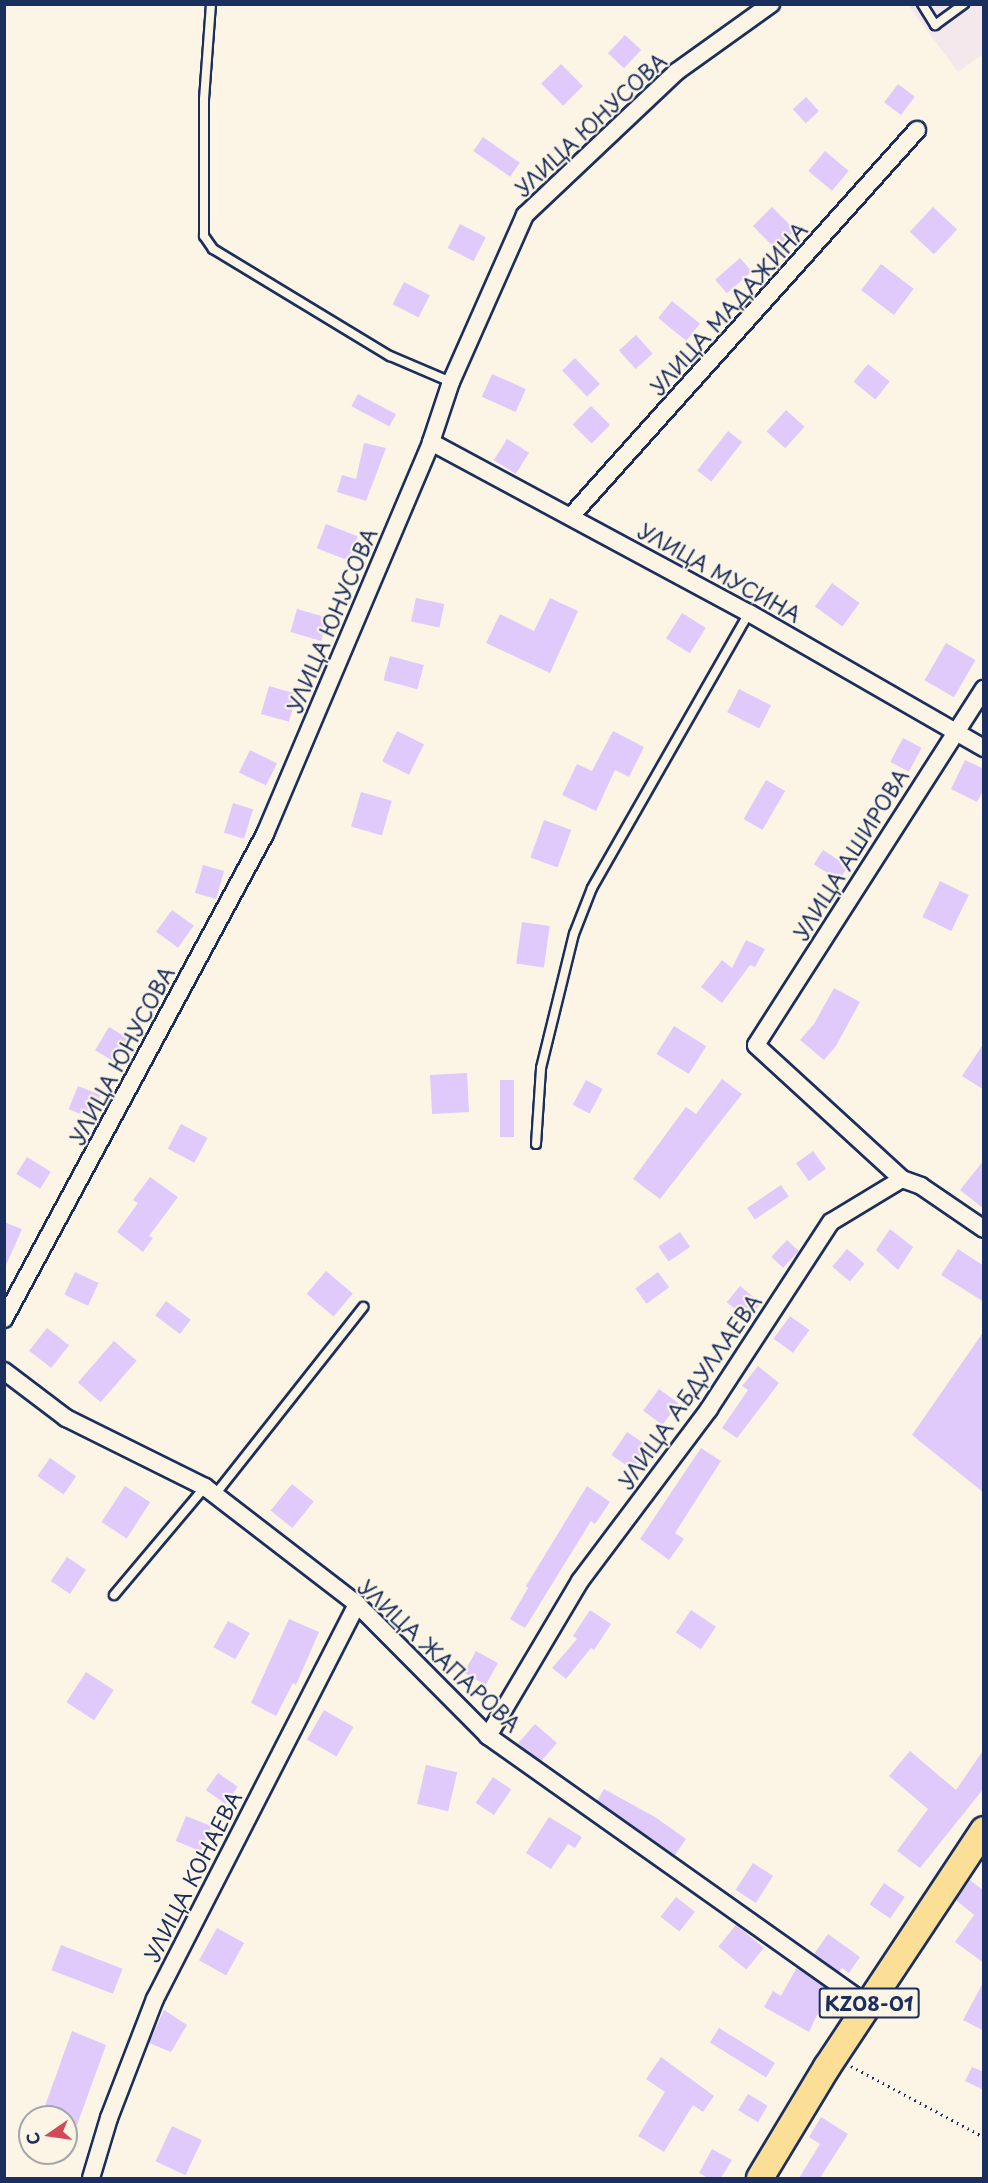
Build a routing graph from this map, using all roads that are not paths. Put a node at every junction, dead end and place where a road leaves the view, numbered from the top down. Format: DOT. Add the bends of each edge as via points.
graph roads {
  1 [pos="211,4"];
  2 [pos="771,4"];
  3 [pos="922,4"];
  4 [pos="964,4"];
  5 [pos="917,130"];
  6 [pos="451,382"];
  7 [pos="431,442"];
  8 [pos="572,515"];
  9 [pos="749,613"];
  10 [pos="984,689"];
  11 [pos="954,731"];
  12 [pos="984,748"];
  13 [pos="536,1144"];
  14 [pos="902,1179"];
  15 [pos="984,1229"];
  16 [pos="363,1307"];
  17 [pos="4,1318"];
  18 [pos="4,1371"];
  19 [pos="209,1491"];
  20 [pos="114,1595"];
  21 [pos="357,1604"];
  22 [pos="488,1736"];
  23 [pos="984,1830"];
  24 [pos="868,2004"];
  25 [pos="90,2178"];
  26 [pos="760,2178"];
  1 -- 6 [label="lane" via="204,99 204,236 213,249 390,356"];
  2 -- 6 [label="street, УЛИЦА ЮНУСОВА" via="676,72 525,215"];
  3 -- 4 [label="lane" via="935,25"];
  5 -- 8 [label="street, УЛИЦА МАДАЖИНА"];
  6 -- 7 [label="street, УЛИЦА ЮНУСОВА"];
  7 -- 8 [label="street, УЛИЦА МУСИНА"];
  7 -- 17 [label="street, УЛИЦА ЮНУСОВА" via="265,834"];
  8 -- 9 [label="street, УЛИЦА МУСИНА"];
  9 -- 11 [label="street, УЛИЦА МУСИНА"];
  9 -- 13 [label="lane" via="592,888 574,934 542,1068"];
  10 -- 11 [label="street, УЛИЦА АШИРОВА"];
  11 -- 12 [label="street, УЛИЦА МУСИНА"];
  11 -- 14 [label="street, УЛИЦА АШИРОВА" via="756,1045"];
  14 -- 15 [label="street" via="921,1186"];
  14 -- 22 [label="street, УЛИЦА АБДУЛЛАЕВА" via="831,1222 709,1409 580,1581"];
  16 -- 19 [label="lane"];
  18 -- 19 [label="street, УЛИЦА ЖАПАРОВА" via="66,1418"];
  19 -- 20 [label="lane"];
  19 -- 21 [label="street, УЛИЦА ЖАПАРОВА"];
  21 -- 22 [label="street, УЛИЦА ЖАПАРОВА"];
  21 -- 25 [label="street, УЛИЦА КОНАЕВА" via="155,1999"];
  22 -- 24 [label="street, УЛИЦА ЖАПАРОВА"];
  23 -- 24 [label="main road, KZ08-01"];
  24 -- 26 [label="main road, KZ08-01"];
}
